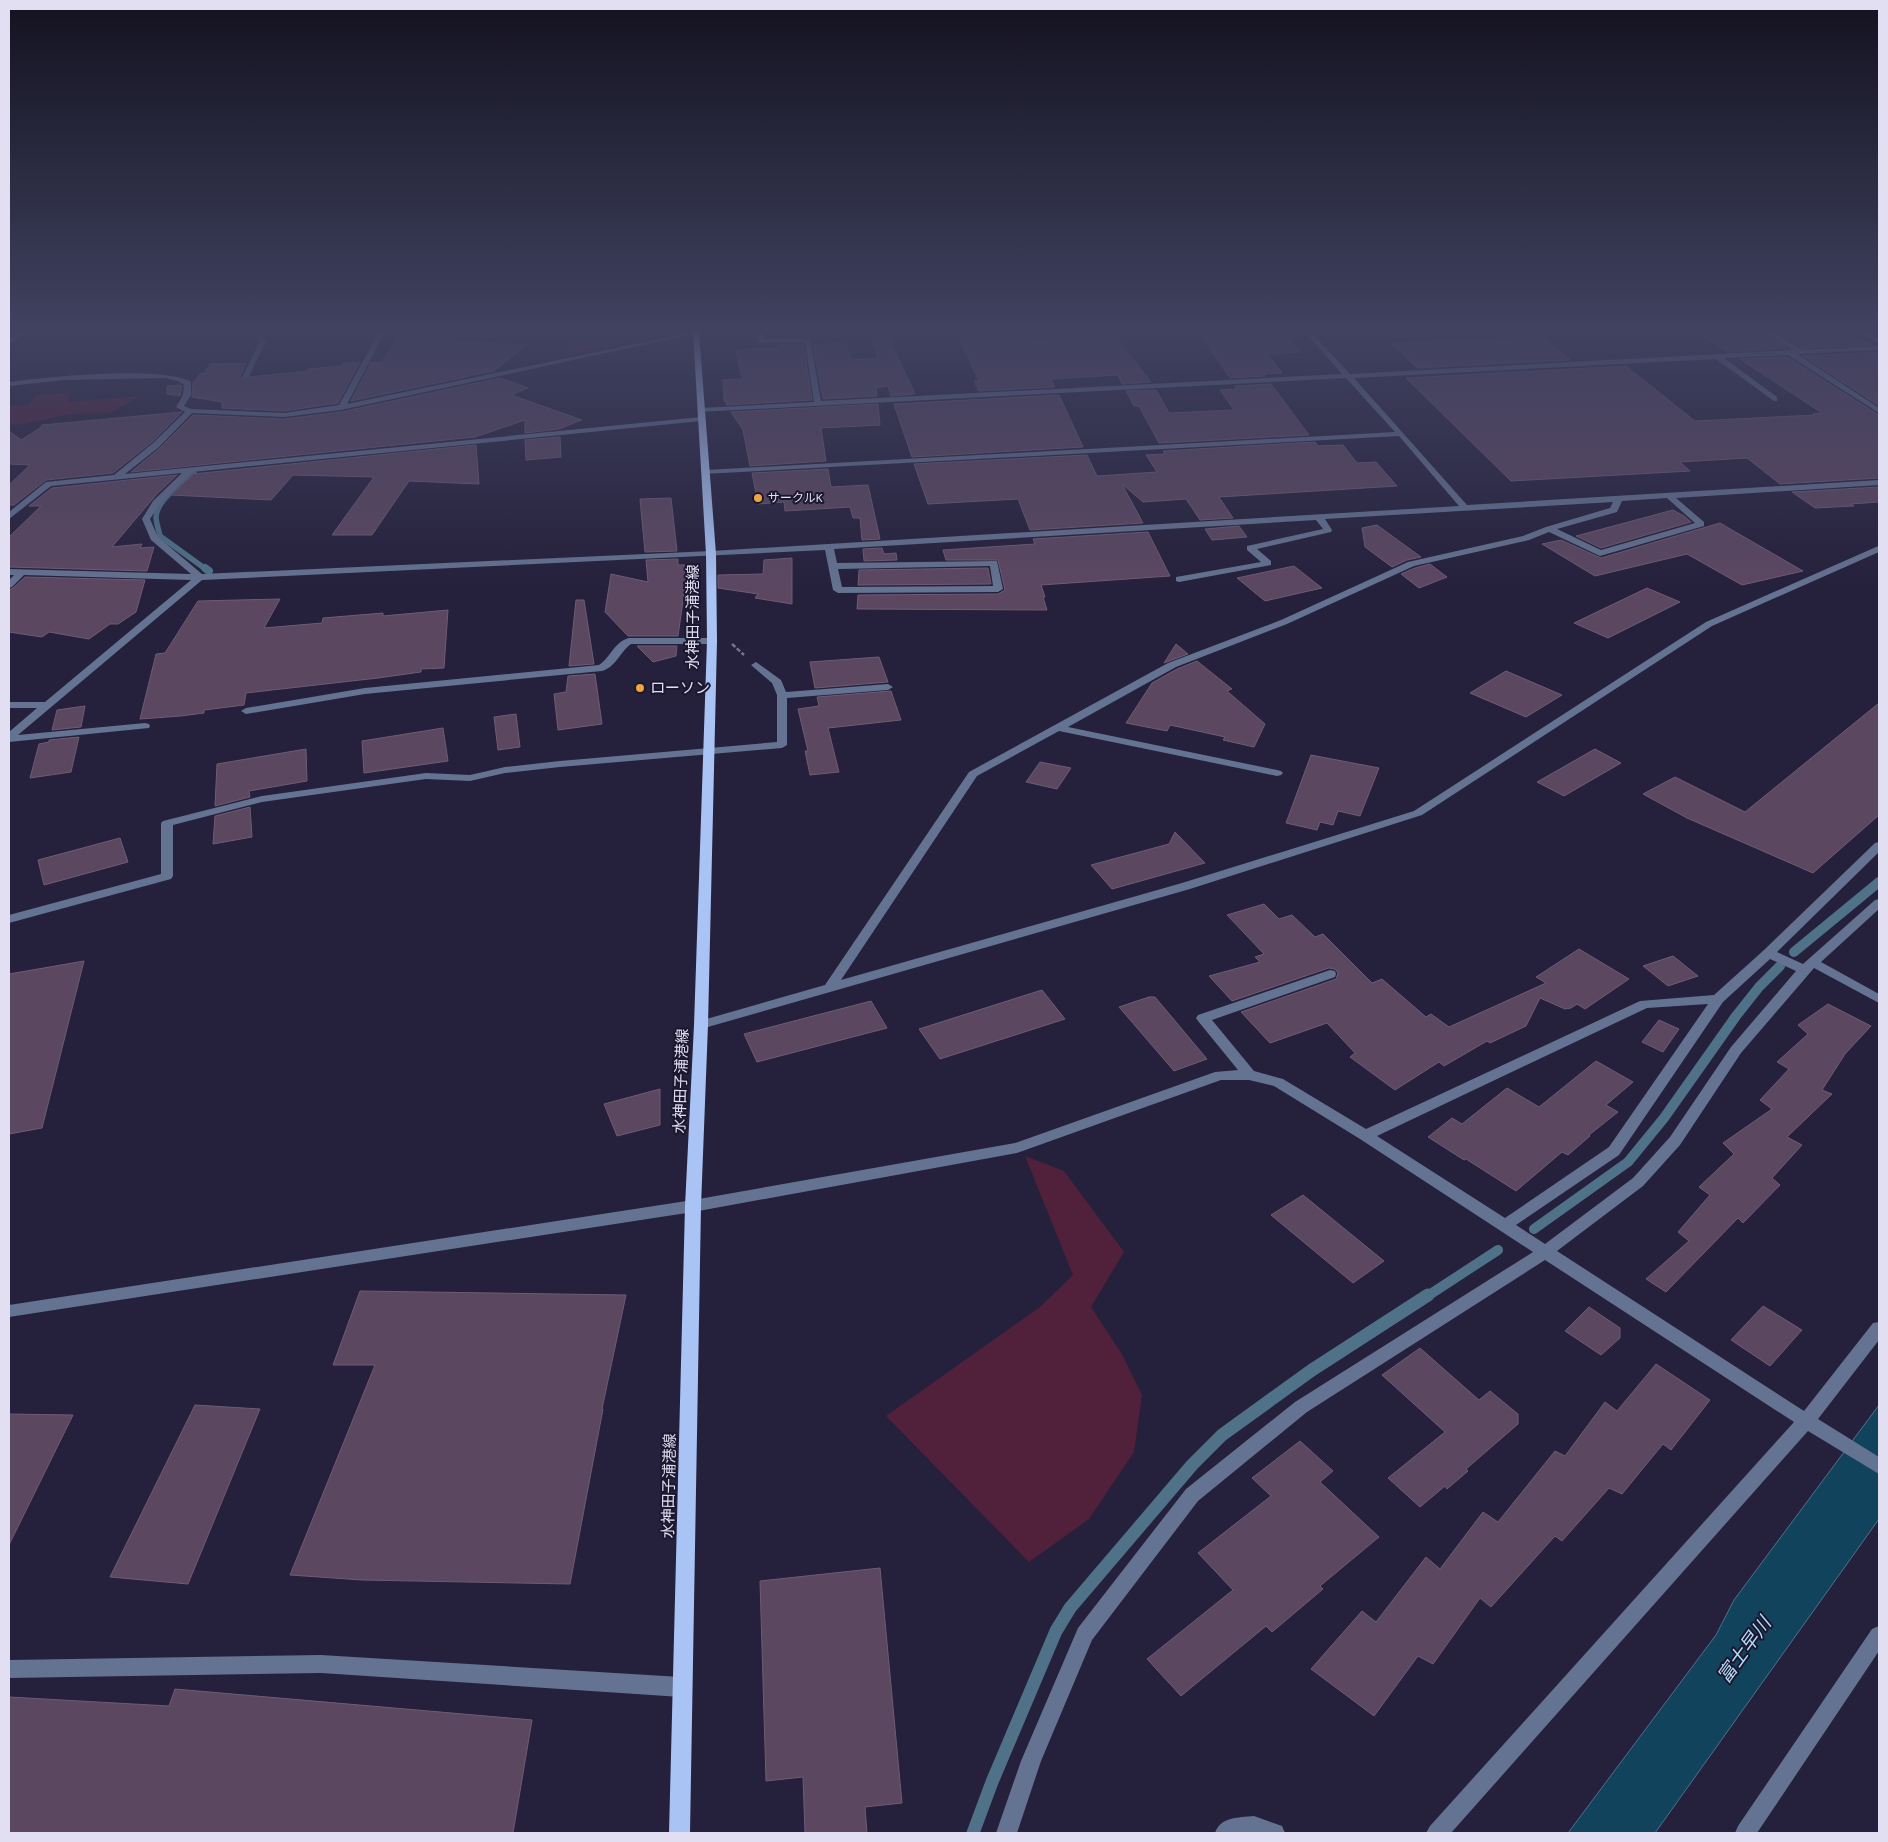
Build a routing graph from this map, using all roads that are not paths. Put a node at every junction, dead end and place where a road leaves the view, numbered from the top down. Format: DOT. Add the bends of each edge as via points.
graph roads {
  1 [pos="184,418"];
  2 [pos="665,418"];
  3 [pos="701,418"];
  4 [pos="1387,418"];
  5 [pos="1401,434"];
  6 [pos="190,470"];
  7 [pos="706,472"];
  8 [pos="118,476"];
  9 [pos="1879,483"];
  10 [pos="1669,496"];
  11 [pos="1619,499"];
  12 [pos="1464,507"];
  13 [pos="9,516"];
  14 [pos="1318,516"];
  15 [pos="1549,529"];
  16 [pos="829,547"];
  17 [pos="1879,549"];
  18 [pos="711,554"];
  19 [pos="832,566"];
  20 [pos="9,572"];
  21 [pos="22,572"];
  22 [pos="200,577"];
  23 [pos="1178,579"];
  24 [pos="9,585"];
  25 [pos="712,641"];
  26 [pos="756,666"];
  27 [pos="888,687"];
  28 [pos="782,695"];
  29 [pos="9,705"];
  30 [pos="48,705"];
  31 [pos="246,711"];
  32 [pos="145,726"];
  33 [pos="1060,728"];
  34 [pos="9,738"];
  35 [pos="708,752"];
  36 [pos="1277,773"];
  37 [pos="1879,846"];
  38 [pos="1879,903"];
  39 [pos="9,919"];
  40 [pos="1769,953"];
  41 [pos="1808,966"];
  42 [pos="1330,974"];
  43 [pos="829,990"];
  44 [pos="1718,999"];
  45 [pos="1879,999"];
  46 [pos="701,1025"];
  47 [pos="1248,1075"];
  48 [pos="1365,1134"];
  49 [pos="694,1206"];
  50 [pos="1504,1226"];
  51 [pos="1545,1252"];
  52 [pos="9,1311"];
  53 [pos="1879,1328"];
  54 [pos="1806,1421"];
  55 [pos="1879,1466"];
  56 [pos="1879,1635"];
  57 [pos="9,1669"];
  58 [pos="681,1687"];
  59 [pos="679,1833"];
  60 [pos="1006,1833"];
  61 [pos="1225,1833"];
  62 [pos="1275,1833"];
  63 [pos="1437,1833"];
  64 [pos="1745,1833"];
  1 -- 8 [label="street"];
  2 -- 6 [label="street"];
  3 -- 7 [label="main road, 水神田子浦港線"];
  4 -- 5 [label="street"];
  5 -- 7 [label="street"];
  5 -- 12 [label="street"];
  6 -- 8 [label="street"];
  6 -- 22 [label="street" via="156,503 146,519 154,538"];
  7 -- 18 [label="main road, 水神田子浦港線"];
  8 -- 13 [label="street" via="49,484"];
  9 -- 10 [label="street"];
  10 -- 11 [label="street"];
  10 -- 15 [label="street" via="1700,524 1600,553"];
  11 -- 12 [label="street"];
  11 -- 15 [label="street" via="1614,510"];
  12 -- 14 [label="street"];
  14 -- 16 [label="street"];
  14 -- 23 [label="street" via="1328,530 1250,548 1268,563"];
  15 -- 33 [label="street" via="1526,538 1411,564 1284,622 1172,665"];
  16 -- 18 [label="street"];
  16 -- 19 [label="street"];
  17 -- 43 [label="street" via="1709,624 1418,813 1186,886"];
  18 -- 22 [label="street"];
  18 -- 25 [label="main road, 水神田子浦港線"];
  19 -- 19 [label="street" via="994,563 998,589 838,590"];
  20 -- 21 [label="street"];
  21 -- 22 [label="street"];
  21 -- 24 [label="street"];
  22 -- 30 [label="street"];
  25 -- 31 [label="street" via="629,641 618,648 612,662 602,668 365,691"];
  25 -- 35 [label="main road, 水神田子浦港線"];
  26 -- 28 [label="street" via="777,682"];
  27 -- 28 [label="street"];
  28 -- 35 [label="street" via="782,745"];
  29 -- 30 [label="street"];
  30 -- 34 [label="street"];
  32 -- 34 [label="street"];
  33 -- 36 [label="street"];
  33 -- 43 [label="street" via="973,774"];
  35 -- 39 [label="street" via="505,770 470,778 426,776 262,799 167,823 167,876"];
  35 -- 46 [label="main road, 水神田子浦港線"];
  37 -- 40 [label="street"];
  38 -- 41 [label="street"];
  40 -- 41 [label="street"];
  40 -- 44 [label="street"];
  41 -- 45 [label="street"];
  41 -- 51 [label="street" via="1736,1050 1675,1141 1644,1175"];
  42 -- 47 [label="street" via="1203,1018"];
  43 -- 46 [label="street"];
  44 -- 48 [label="street" via="1645,1004"];
  44 -- 50 [label="street" via="1614,1151"];
  46 -- 49 [label="main road, 水神田子浦港線"];
  47 -- 48 [label="street" via="1278,1082"];
  47 -- 49 [label="street" via="1220,1075 1018,1148"];
  48 -- 50 [label="street"];
  49 -- 52 [label="street"];
  49 -- 58 [label="main road, 水神田子浦港線"];
  50 -- 51 [label="street"];
  51 -- 54 [label="street"];
  51 -- 60 [label="street" via="1301,1407 1192,1495 1085,1634 1031,1761"];
  53 -- 54 [label="street"];
  54 -- 55 [label="street"];
  54 -- 63 [label="street"];
  56 -- 64 [label="street"];
  57 -- 58 [label="street" via="321,1664"];
  58 -- 59 [label="main road, 水神田子浦港線"];
  61 -- 62 [label="street" via="1254,1827"];
}
